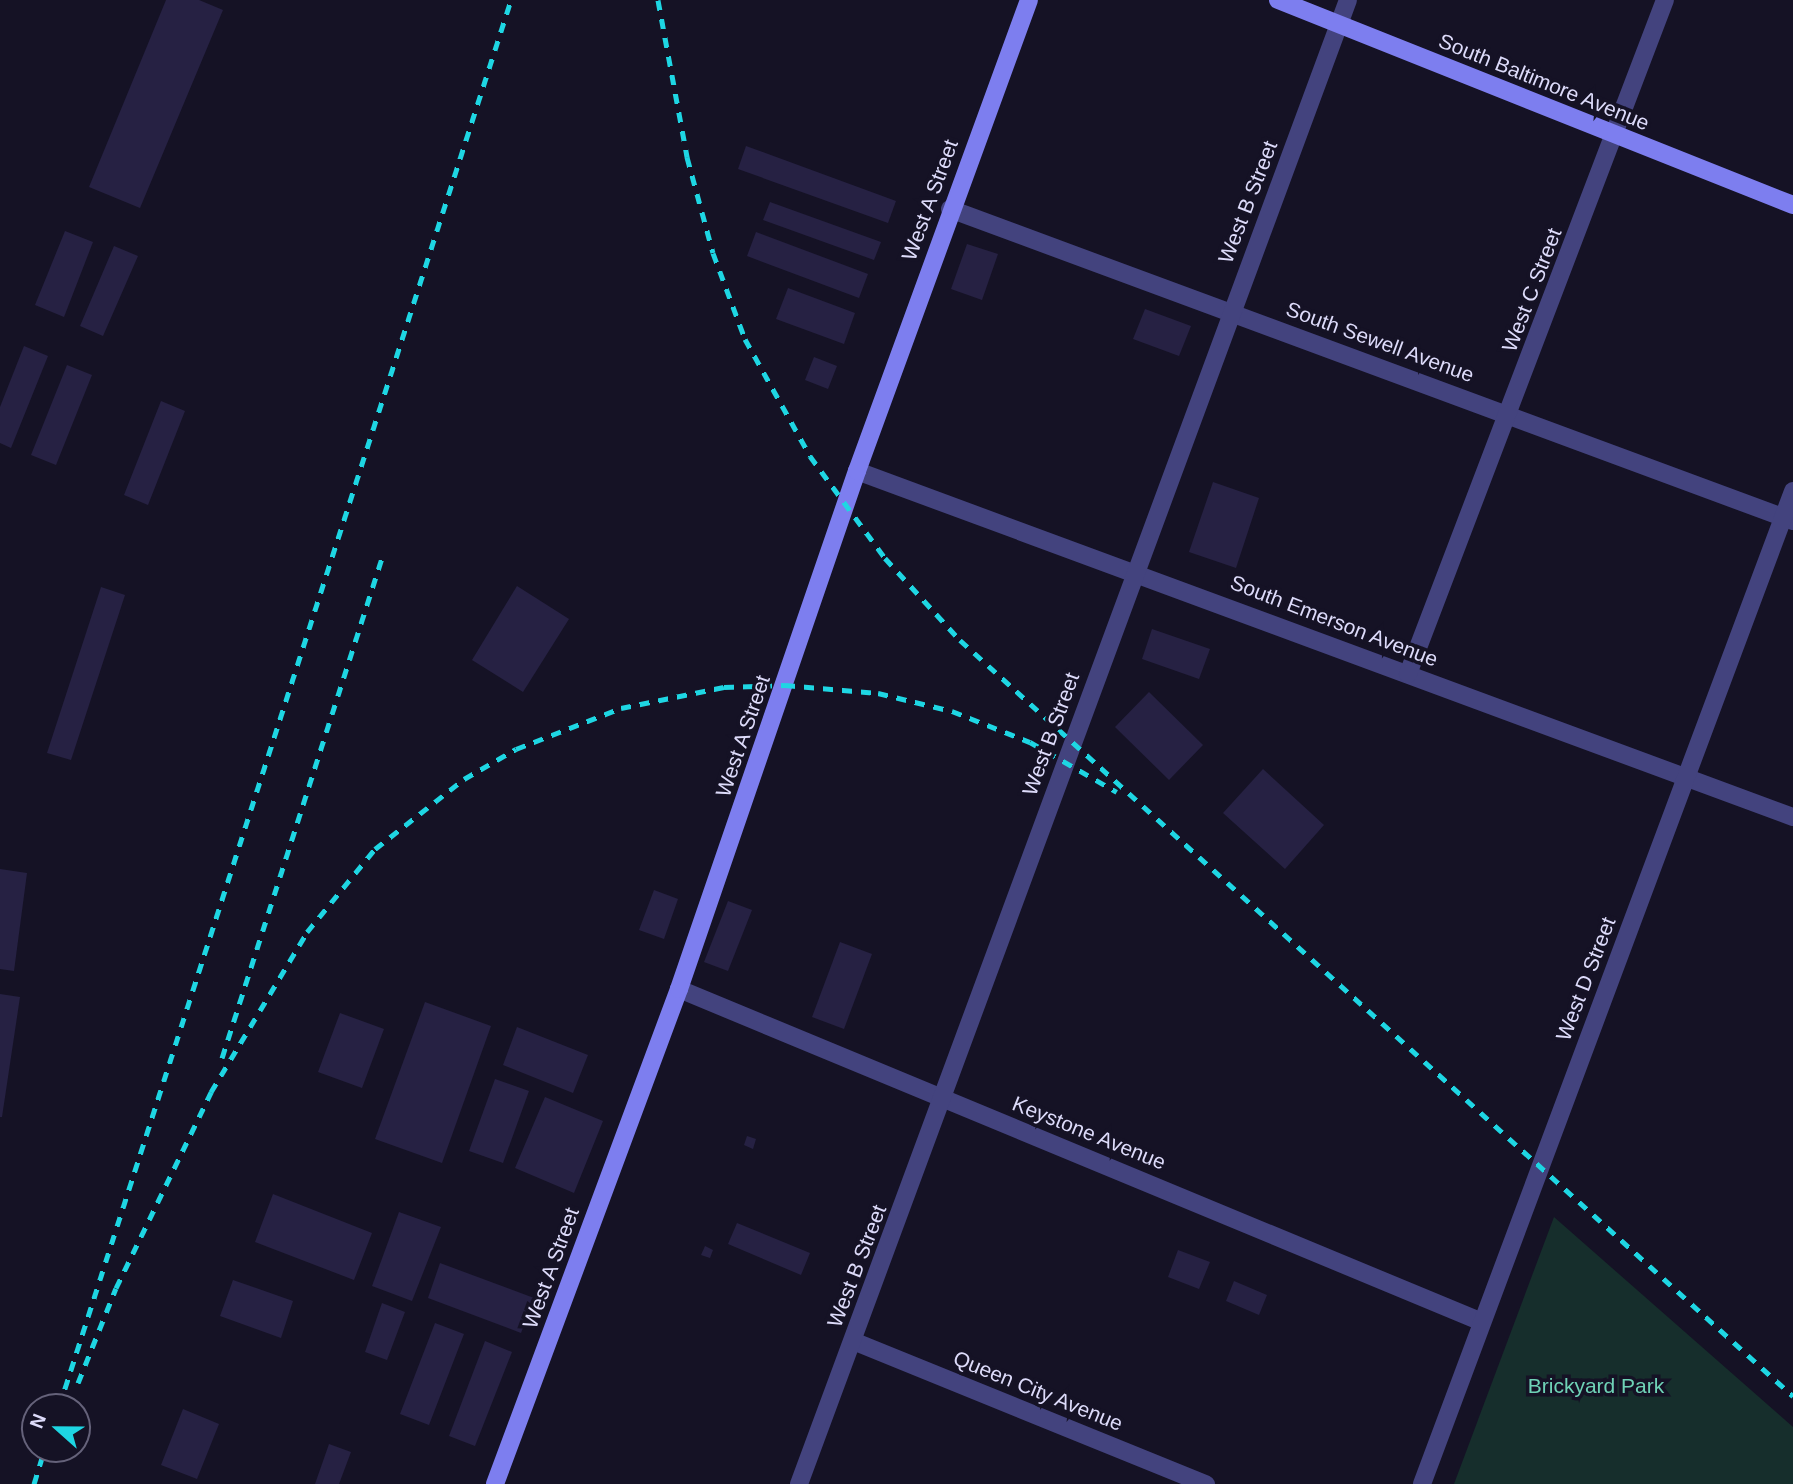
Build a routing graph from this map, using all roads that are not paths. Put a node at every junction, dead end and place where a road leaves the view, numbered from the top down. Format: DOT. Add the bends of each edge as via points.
graph roads {
  1 [pos="1029,0"];
  2 [pos="1278,0"];
  3 [pos="1348,0"];
  4 [pos="1665,0"];
  5 [pos="1339,24"];
  6 [pos="1615,135"];
  7 [pos="1793,205"];
  8 [pos="950,209"];
  9 [pos="1231,310"];
  10 [pos="1508,414"];
  11 [pos="858,471"];
  12 [pos="1793,491"];
  13 [pos="1788,519"];
  14 [pos="1135,570"];
  15 [pos="1408,674"];
  16 [pos="1687,780"];
  17 [pos="1793,817"];
  18 [pos="679,989"];
  19 [pos="943,1098"];
  20 [pos="1482,1322"];
  21 [pos="853,1341"];
  22 [pos="495,1484"];
  23 [pos="799,1484"];
  24 [pos="1206,1484"];
  25 [pos="1422,1484"];
  1 -- 8 [label="street, West A Street"];
  2 -- 5 [label="street, South Baltimore Avenue"];
  3 -- 5 [label="street, West B Street"];
  4 -- 6 [label="street, West C Street"];
  5 -- 6 [label="street, South Baltimore Avenue"];
  5 -- 9 [label="street, West B Street"];
  6 -- 7 [label="street, South Baltimore Avenue"];
  6 -- 10 [label="street, West C Street"];
  8 -- 9 [label="street, South Sewell Avenue"];
  8 -- 11 [label="street, West A Street"];
  9 -- 10 [label="street, South Sewell Avenue"];
  9 -- 14 [label="street, West B Street"];
  10 -- 13 [label="street, South Sewell Avenue"];
  10 -- 15 [label="street, West C Street"];
  11 -- 14 [label="street, South Emerson Avenue"];
  11 -- 18 [label="street, West A Street"];
  12 -- 13 [label="street, West D Street"];
  13 -- 16 [label="street, West D Street"];
  14 -- 15 [label="street, South Emerson Avenue"];
  14 -- 19 [label="street, West B Street"];
  15 -- 16 [label="street, South Emerson Avenue"];
  16 -- 17 [label="street, South Emerson Avenue"];
  16 -- 20 [label="street, West D Street"];
  18 -- 19 [label="street, Keystone Avenue"];
  18 -- 22 [label="street, West A Street"];
  19 -- 20 [label="street, Keystone Avenue"];
  19 -- 21 [label="street, West B Street"];
  20 -- 25 [label="street, West D Street"];
  21 -- 23 [label="street, West B Street"];
  21 -- 24 [label="street, Queen City Avenue"];
}
